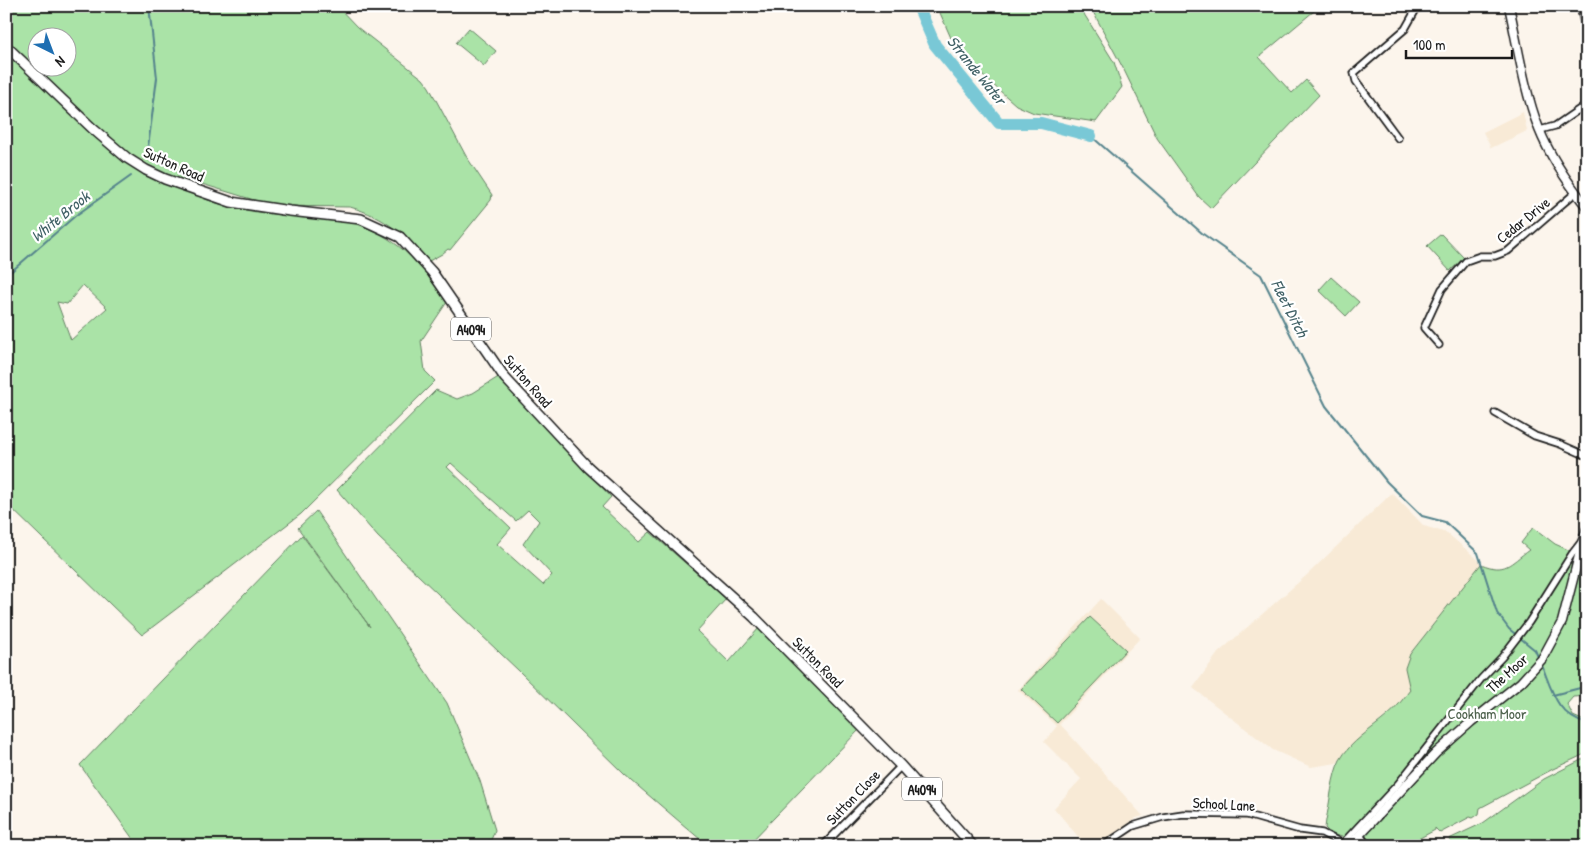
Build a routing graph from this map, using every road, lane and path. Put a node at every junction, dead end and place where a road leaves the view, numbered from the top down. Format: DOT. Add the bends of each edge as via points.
graph roads {
  1 [pos="1418,6"];
  2 [pos="1509,6"];
  3 [pos="1580,6"];
  4 [pos="1587,38"];
  5 [pos="6,46"];
  6 [pos="1587,104"];
  7 [pos="1540,130"];
  8 [pos="1398,138"];
  9 [pos="1575,193"];
  10 [pos="1587,207"];
  11 [pos="1439,345"];
  12 [pos="1495,413"];
  13 [pos="1587,456"];
  14 [pos="1587,529"];
  15 [pos="1583,540"];
  16 [pos="901,766"];
  17 [pos="1360,835"];
  18 [pos="1346,845"];
  19 [pos="822,846"];
  20 [pos="973,846"];
  21 [pos="1103,846"];
  22 [pos="1368,846"];
  1 -- 8 [label="street" via="1404,29 1354,73 1356,81"];
  2 -- 7 [label="main road" via="1529,98"];
  3 -- 4 [label="street"];
  5 -- 16 [label="main road, Sutton Road / A4094" via="92,128 146,170 230,202 361,220 400,237 432,272 505,378 588,467 754,617"];
  6 -- 7 [label="street" via="1555,126"];
  7 -- 9 [label="main road"];
  9 -- 10 [label="main road"];
  9 -- 11 [label="street, Cedar Drive" via="1508,251 1466,261 1442,289 1424,328"];
  12 -- 13 [label="street" via="1535,436"];
  14 -- 15 [label="main road, The Moor"];
  15 -- 17 [label="main road, The Moor" via="1562,622 1535,669 1436,753"];
  15 -- 18 [label="street" via="1529,622"];
  16 -- 19 [label="street, Sutton Close"];
  16 -- 20 [label="main road, Sutton Road / A4094"];
  17 -- 18 [label="main road, The Moor"];
  17 -- 22 [label="street"];
  18 -- 21 [label="street, School Lane" via="1322,833 1247,815 1183,814 1134,826"];
}
